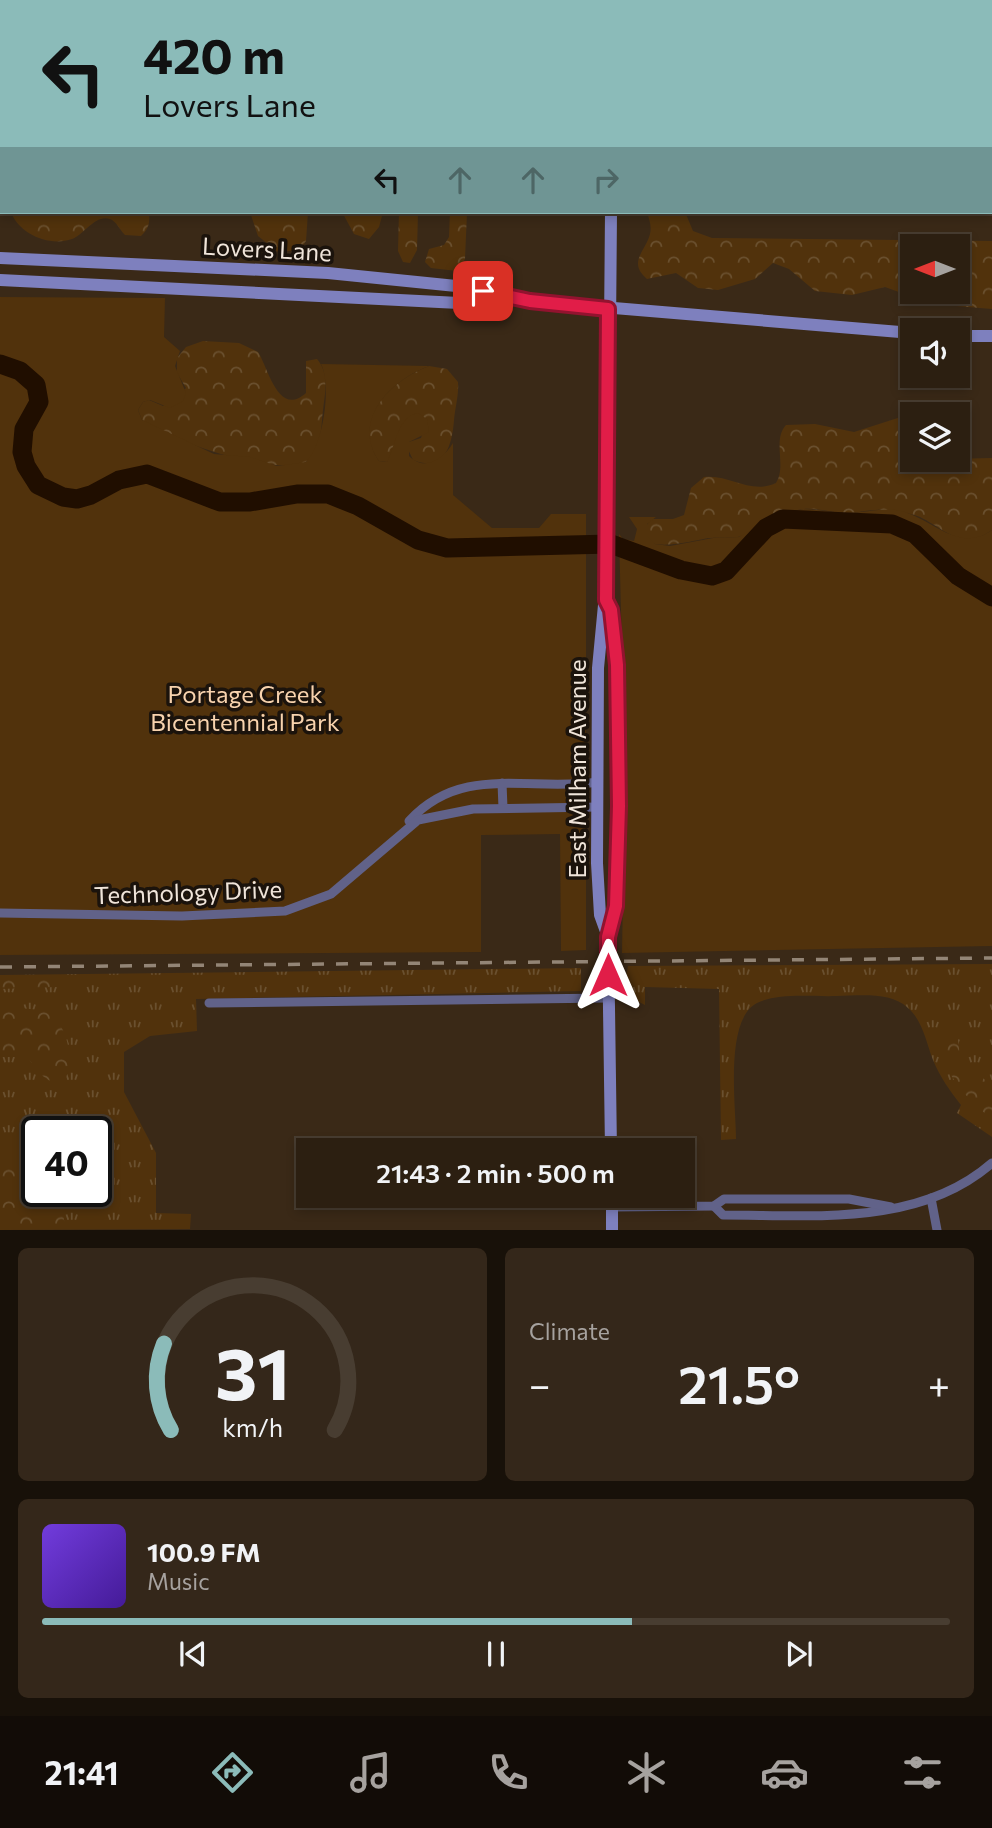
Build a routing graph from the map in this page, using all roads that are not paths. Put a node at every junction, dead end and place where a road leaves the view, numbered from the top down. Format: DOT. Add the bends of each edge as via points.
graph roads {
  1 [pos="611,214"];
  2 [pos="0,258"];
  3 [pos="0,280"];
  4 [pos="530,301"];
  5 [pos="608,309"];
  6 [pos="900,332"];
  7 [pos="970,336"];
  8 [pos="992,336"];
  9 [pos="606,600"];
  10 [pos="598,782"];
  11 [pos="502,783"];
  12 [pos="598,807"];
  13 [pos="503,808"];
  14 [pos="391,841"];
  15 [pos="0,913"];
  16 [pos="608,937"];
  17 [pos="608,998"];
  18 [pos="209,1003"];
  19 [pos="611,1138"];
  20 [pos="992,1163"];
  21 [pos="931,1198"];
  22 [pos="695,1205"];
  23 [pos="714,1206"];
  24 [pos="612,1208"];
  25 [pos="898,1208"];
  26 [pos="612,1230"];
  27 [pos="937,1230"];
  1 -- 5 [label="street, East Milham Avenue"];
  2 -- 4 [label="street, Lovers Lane" via="328,273 466,287"];
  3 -- 4 [label="street, Lovers Lane" via="458,303"];
  4 -- 5 [label="street, Lovers Lane"];
  5 -- 6 [label="street, Lovers Lane"];
  5 -- 9 [label="street, East Milham Avenue"];
  7 -- 8 [label="street"];
  9 -- 10 [label="street, East Milham Avenue" via="598,668"];
  9 -- 16 [label="street, East Milham Avenue" via="617,665 619,806 616,906"];
  10 -- 11 [label="street"];
  10 -- 12 [label="street, East Milham Avenue"];
  11 -- 13 [label="street"];
  11 -- 14 [label="street" via="446,792 423,806"];
  12 -- 13 [label="street, Technology Drive"];
  12 -- 16 [label="street, East Milham Avenue" via="600,915"];
  13 -- 14 [label="street, Technology Drive" via="444,812 418,820"];
  14 -- 15 [label="street, Technology Drive" via="331,894 285,912 182,916"];
  16 -- 17 [label="street, East Milham Avenue"];
  17 -- 18 [label="street"];
  17 -- 19 [label="street, East Milham Avenue"];
  20 -- 21 [label="street" via="955,1189"];
  21 -- 25 [label="street"];
  21 -- 27 [label="street"];
  22 -- 23 [label="street"];
  23 -- 25 [label="street" via="724,1199 849,1199"];
  23 -- 25 [label="street" via="723,1215 853,1215"];
  24 -- 26 [label="street"];
}
